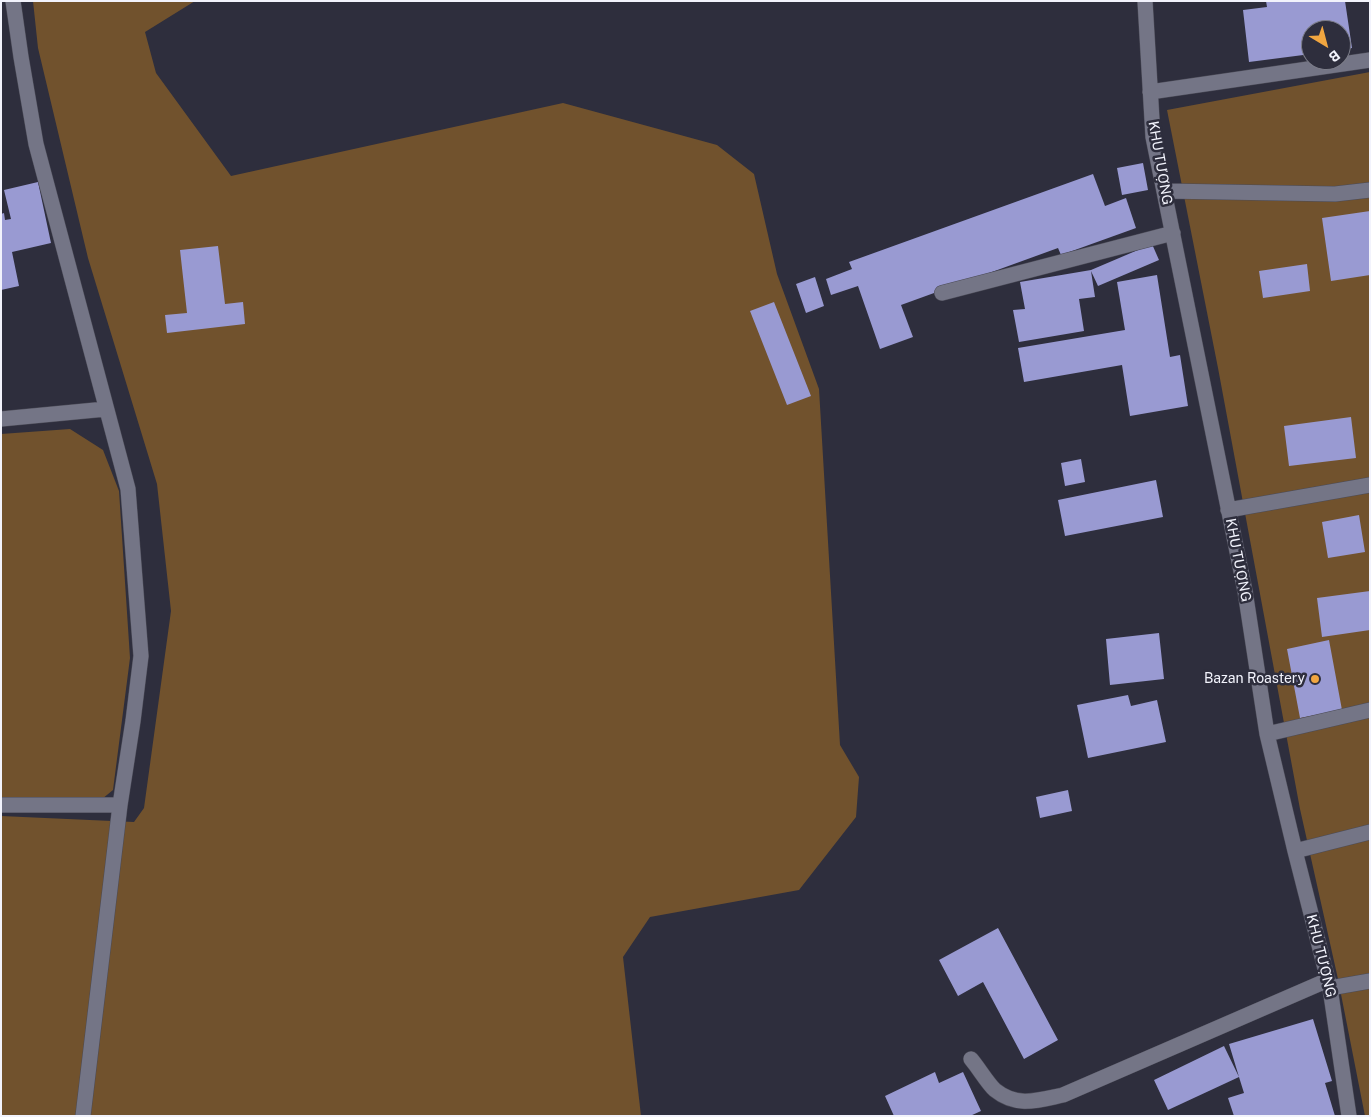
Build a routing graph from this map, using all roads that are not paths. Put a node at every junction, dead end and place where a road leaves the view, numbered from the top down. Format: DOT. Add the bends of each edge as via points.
graph roads {
  1 [pos="13,1"];
  2 [pos="1145,1"];
  3 [pos="1370,60"];
  4 [pos="1150,92"];
  5 [pos="1370,190"];
  6 [pos="1164,191"];
  7 [pos="1173,233"];
  8 [pos="942,293"];
  9 [pos="106,409"];
  10 [pos="1,420"];
  11 [pos="1370,485"];
  12 [pos="1228,510"];
  13 [pos="1370,710"];
  14 [pos="1268,734"];
  15 [pos="1,805"];
  16 [pos="120,805"];
  17 [pos="1370,832"];
  18 [pos="1294,851"];
  19 [pos="1370,981"];
  20 [pos="1329,984"];
  21 [pos="971,1059"];
  22 [pos="83,1116"];
  23 [pos="1349,1116"];
  1 -- 9 [label="street" via="36,144"];
  2 -- 4 [label="street, KHU TƯỢNG"];
  3 -- 4 [label="street"];
  4 -- 6 [label="street, KHU TƯỢNG" via="1153,136"];
  5 -- 6 [label="street" via="1335,194"];
  6 -- 7 [label="street, KHU TƯỢNG"];
  7 -- 8 [label="street"];
  7 -- 12 [label="street, KHU TƯỢNG"];
  9 -- 10 [label="street"];
  9 -- 16 [label="street" via="128,489 141,656"];
  11 -- 12 [label="street"];
  12 -- 14 [label="street, KHU TƯỢNG" via="1246,591"];
  13 -- 14 [label="street"];
  14 -- 18 [label="street, KHU TƯỢNG"];
  15 -- 16 [label="street"];
  16 -- 22 [label="street"];
  17 -- 18 [label="street"];
  18 -- 20 [label="street, KHU TƯỢNG"];
  19 -- 20 [label="street"];
  20 -- 21 [label="street" via="1063,1095 1033,1102 1015,1101 995,1090"];
  20 -- 23 [label="street, KHU TƯỢNG"];
}
